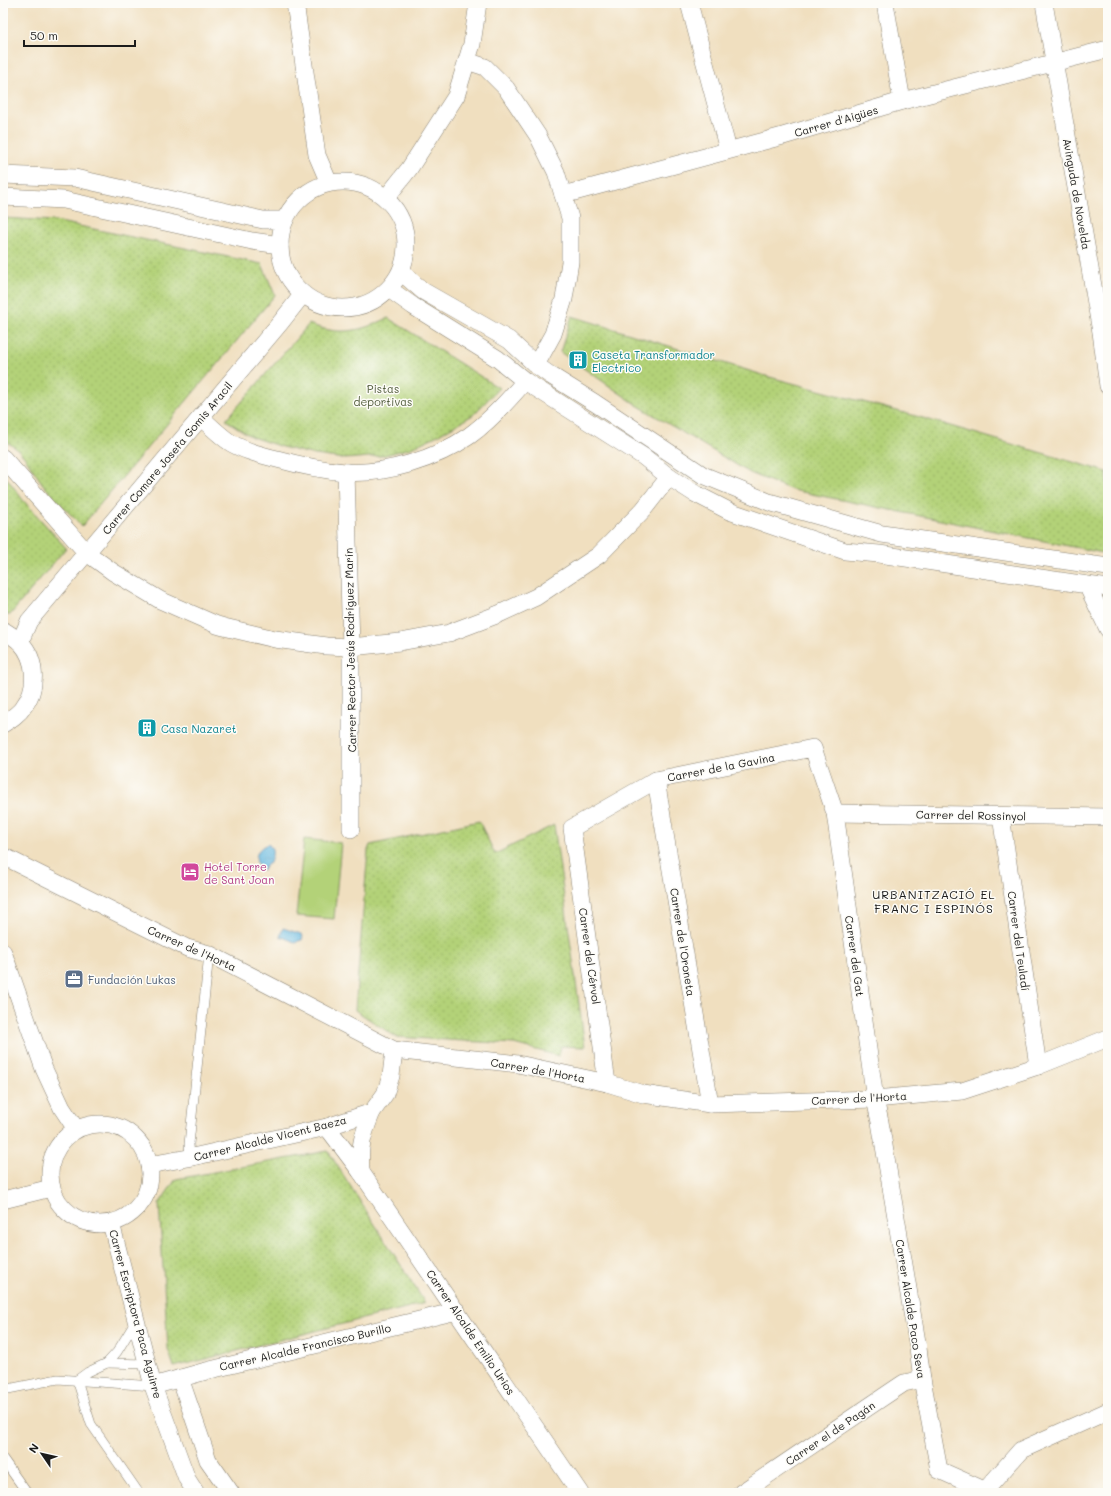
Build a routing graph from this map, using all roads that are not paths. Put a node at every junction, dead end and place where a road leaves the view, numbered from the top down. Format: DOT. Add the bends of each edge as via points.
graph roads {
  1 [pos="295,3"];
  2 [pos="478,3"];
  3 [pos="689,3"];
  4 [pos="885,3"];
  5 [pos="1044,3"];
  6 [pos="1108,49"];
  7 [pos="467,61"];
  8 [pos="1055,63"];
  9 [pos="902,101"];
  10 [pos="728,150"];
  11 [pos="3,175"];
  12 [pos="329,183"];
  13 [pos="564,195"];
  14 [pos="3,197"];
  15 [pos="386,198"];
  16 [pos="285,220"];
  17 [pos="280,245"];
  18 [pos="401,272"];
  19 [pos="389,289"];
  20 [pos="303,294"];
  21 [pos="1104,331"];
  22 [pos="536,365"];
  23 [pos="525,381"];
  24 [pos="1108,386"];
  25 [pos="201,418"];
  26 [pos="3,458"];
  27 [pos="346,472"];
  28 [pos="669,477"];
  29 [pos="87,553"];
  30 [pos="1108,567"];
  31 [pos="1087,585"];
  32 [pos="1108,588"];
  33 [pos="1108,629"];
  34 [pos="10,635"];
  35 [pos="351,647"];
  36 [pos="3,724"];
  37 [pos="656,780"];
  38 [pos="835,813"];
  39 [pos="1001,816"];
  40 [pos="1108,817"];
  41 [pos="572,828"];
  42 [pos="352,829"];
  43 [pos="3,856"];
  44 [pos="3,952"];
  45 [pos="210,954"];
  46 [pos="1108,1038"];
  47 [pos="394,1050"];
  48 [pos="1038,1066"];
  49 [pos="607,1083"];
  50 [pos="874,1099"];
  51 [pos="710,1104"];
  52 [pos="372,1112"];
  53 [pos="327,1127"];
  54 [pos="76,1129"];
  55 [pos="190,1158"];
  56 [pos="149,1165"];
  57 [pos="361,1172"];
  58 [pos="51,1188"];
  59 [pos="3,1200"];
  60 [pos="112,1223"];
  61 [pos="457,1311"];
  62 [pos="136,1320"];
  63 [pos="107,1363"];
  64 [pos="148,1364"];
  65 [pos="180,1378"];
  66 [pos="922,1379"];
  67 [pos="77,1380"];
  68 [pos="153,1386"];
  69 [pos="4,1389"];
  70 [pos="1108,1411"];
  71 [pos="3,1458"];
  72 [pos="983,1492"];
  73 [pos="27,1493"];
  74 [pos="139,1493"];
  75 [pos="196,1493"];
  76 [pos="231,1493"];
  77 [pos="580,1493"];
  78 [pos="741,1493"];
  1 -- 12 [label="street" via="317,155"];
  2 -- 7 [label="street"];
  3 -- 10 [label="street"];
  4 -- 9 [label="street"];
  5 -- 8 [label="street, Avinguda de Novelda"];
  6 -- 8 [label="street, Carrer d'Aigües"];
  7 -- 13 [label="street" via="485,67 506,88 538,136"];
  7 -- 15 [label="street" via="456,96 409,169"];
  8 -- 9 [label="street, Carrer d'Aigües"];
  8 -- 21 [label="street, Avinguda de Novelda"];
  9 -- 10 [label="street, Carrer d'Aigües"];
  10 -- 13 [label="street, Carrer d'Aigües"];
  11 -- 16 [label="street" via="75,178 263,220"];
  12 -- 15 [label="street" via="349,181 368,186"];
  12 -- 16 [label="street" via="302,196"];
  13 -- 22 [label="street" via="570,221 570,262 553,334"];
  14 -- 17 [label="street" via="64,200"];
  15 -- 18 [label="street" via="398,213 406,232 406,252"];
  16 -- 17 [label="street"];
  17 -- 20 [label="street" via="281,259 286,272"];
  18 -- 19 [label="street"];
  18 -- 22 [label="street" via="423,291 509,340"];
  19 -- 20 [label="street" via="377,299 347,308 316,303"];
  19 -- 23 [label="street" via="498,359"];
  20 -- 25 [label="street, Carrer Comare Josefa Gomis Aracil"];
  21 -- 24 [label="street, Avinguda de Novelda"];
  22 -- 30 [label="street" via="703,475 769,502 882,534"];
  23 -- 27 [label="street" via="498,412 469,436 440,453 404,465 371,471"];
  23 -- 28 [label="street" via="644,457"];
  25 -- 27 [label="street" via="231,442 249,451 296,464"];
  25 -- 29 [label="street, Carrer Comare Josefa Gomis Aracil"];
  26 -- 29 [label="street"];
  27 -- 35 [label="street, Carrer Rector Jesús Rodríguez Marín"];
  28 -- 31 [label="street" via="729,511 845,551"];
  28 -- 35 [label="street" via="647,506 599,555 536,597 449,633"];
  29 -- 34 [label="street, Carrer Comare Josefa Gomis Aracil" via="29,621"];
  29 -- 35 [label="street" via="160,600 217,625 275,639"];
  31 -- 32 [label="street"];
  31 -- 33 [label="street"];
  34 -- 36 [label="street" via="31,661 34,676 32,691 25,705 15,717"];
  35 -- 42 [label="street, Carrer Rector Jesús Rodríguez Marín"];
  37 -- 38 [label="street, Carrer de la Gavina" via="813,748"];
  37 -- 41 [label="street, Carrer de la Gavina"];
  37 -- 51 [label="street, Carrer de l'Oroneta"];
  38 -- 39 [label="street, Carrer del Rossinyol"];
  38 -- 50 [label="street, Carrer del Gat"];
  39 -- 40 [label="street, Carrer del Rossinyol"];
  39 -- 48 [label="street, Carrer del Teuladí"];
  41 -- 49 [label="street, Carrer del Cérvol"];
  43 -- 45 [label="street, Carrer de l'Horta" via="187,948"];
  44 -- 54 [label="street" via="44,1069 62,1108"];
  45 -- 47 [label="street, Carrer de l'Horta"];
  45 -- 55 [label="lane"];
  46 -- 48 [label="street, Carrer de l'Horta"];
  47 -- 49 [label="street, Carrer de l'Horta" via="518,1064"];
  47 -- 52 [label="street" via="391,1076 385,1094"];
  48 -- 50 [label="street, Carrer de l'Horta" via="962,1091"];
  49 -- 51 [label="street, Carrer de l'Horta" via="643,1094"];
  50 -- 51 [label="street, Carrer de l'Horta"];
  50 -- 66 [label="street, Carrer Alcalde Paco Seva" via="880,1122"];
  52 -- 53 [label="street, Carrer Alcalde Vicent Baeza"];
  52 -- 57 [label="street" via="363,1135 360,1152"];
  53 -- 55 [label="street, Carrer Alcalde Vicent Baeza"];
  53 -- 57 [label="street, Carrer Alcalde Emilio Urios"];
  54 -- 56 [label="street" via="92,1124 108,1124 124,1130 136,1138 144,1150"];
  54 -- 58 [label="street" via="56,1149 51,1162"];
  55 -- 56 [label="street, Carrer Alcalde Vicent Baeza"];
  56 -- 60 [label="street" via="150,1179 146,1194 138,1207 126,1217"];
  57 -- 61 [label="street, Carrer Alcalde Emilio Urios"];
  58 -- 59 [label="street"];
  58 -- 60 [label="street" via="59,1204 82,1221"];
  60 -- 62 [label="street, Carrer Escriptora Paca Aguirre"];
  61 -- 65 [label="street, Carrer Alcalde Francisco Burillo"];
  61 -- 77 [label="street, Carrer Alcalde Emilio Urios"];
  62 -- 63 [label="lane" via="117,1352"];
  62 -- 64 [label="street, Carrer Escriptora Paca Aguirre"];
  63 -- 64 [label="lane"];
  63 -- 67 [label="lane"];
  64 -- 68 [label="street, Carrer Escriptora Paca Aguirre"];
  65 -- 68 [label="street, Carrer Alcalde Francisco Burillo"];
  65 -- 76 [label="street" via="208,1460"];
  66 -- 72 [label="street, Carrer Alcalde Paco Seva" via="939,1470"];
  66 -- 78 [label="street, Carrer el de Pagán" via="895,1389"];
  67 -- 68 [label="lane"];
  67 -- 69 [label="lane" via="58,1379"];
  67 -- 74 [label="lane" via="91,1424"];
  68 -- 75 [label="street, Carrer Escriptora Paca Aguirre" via="187,1479"];
  70 -- 72 [label="street" via="1021,1450"];
  71 -- 73 [label="lane"];
}
